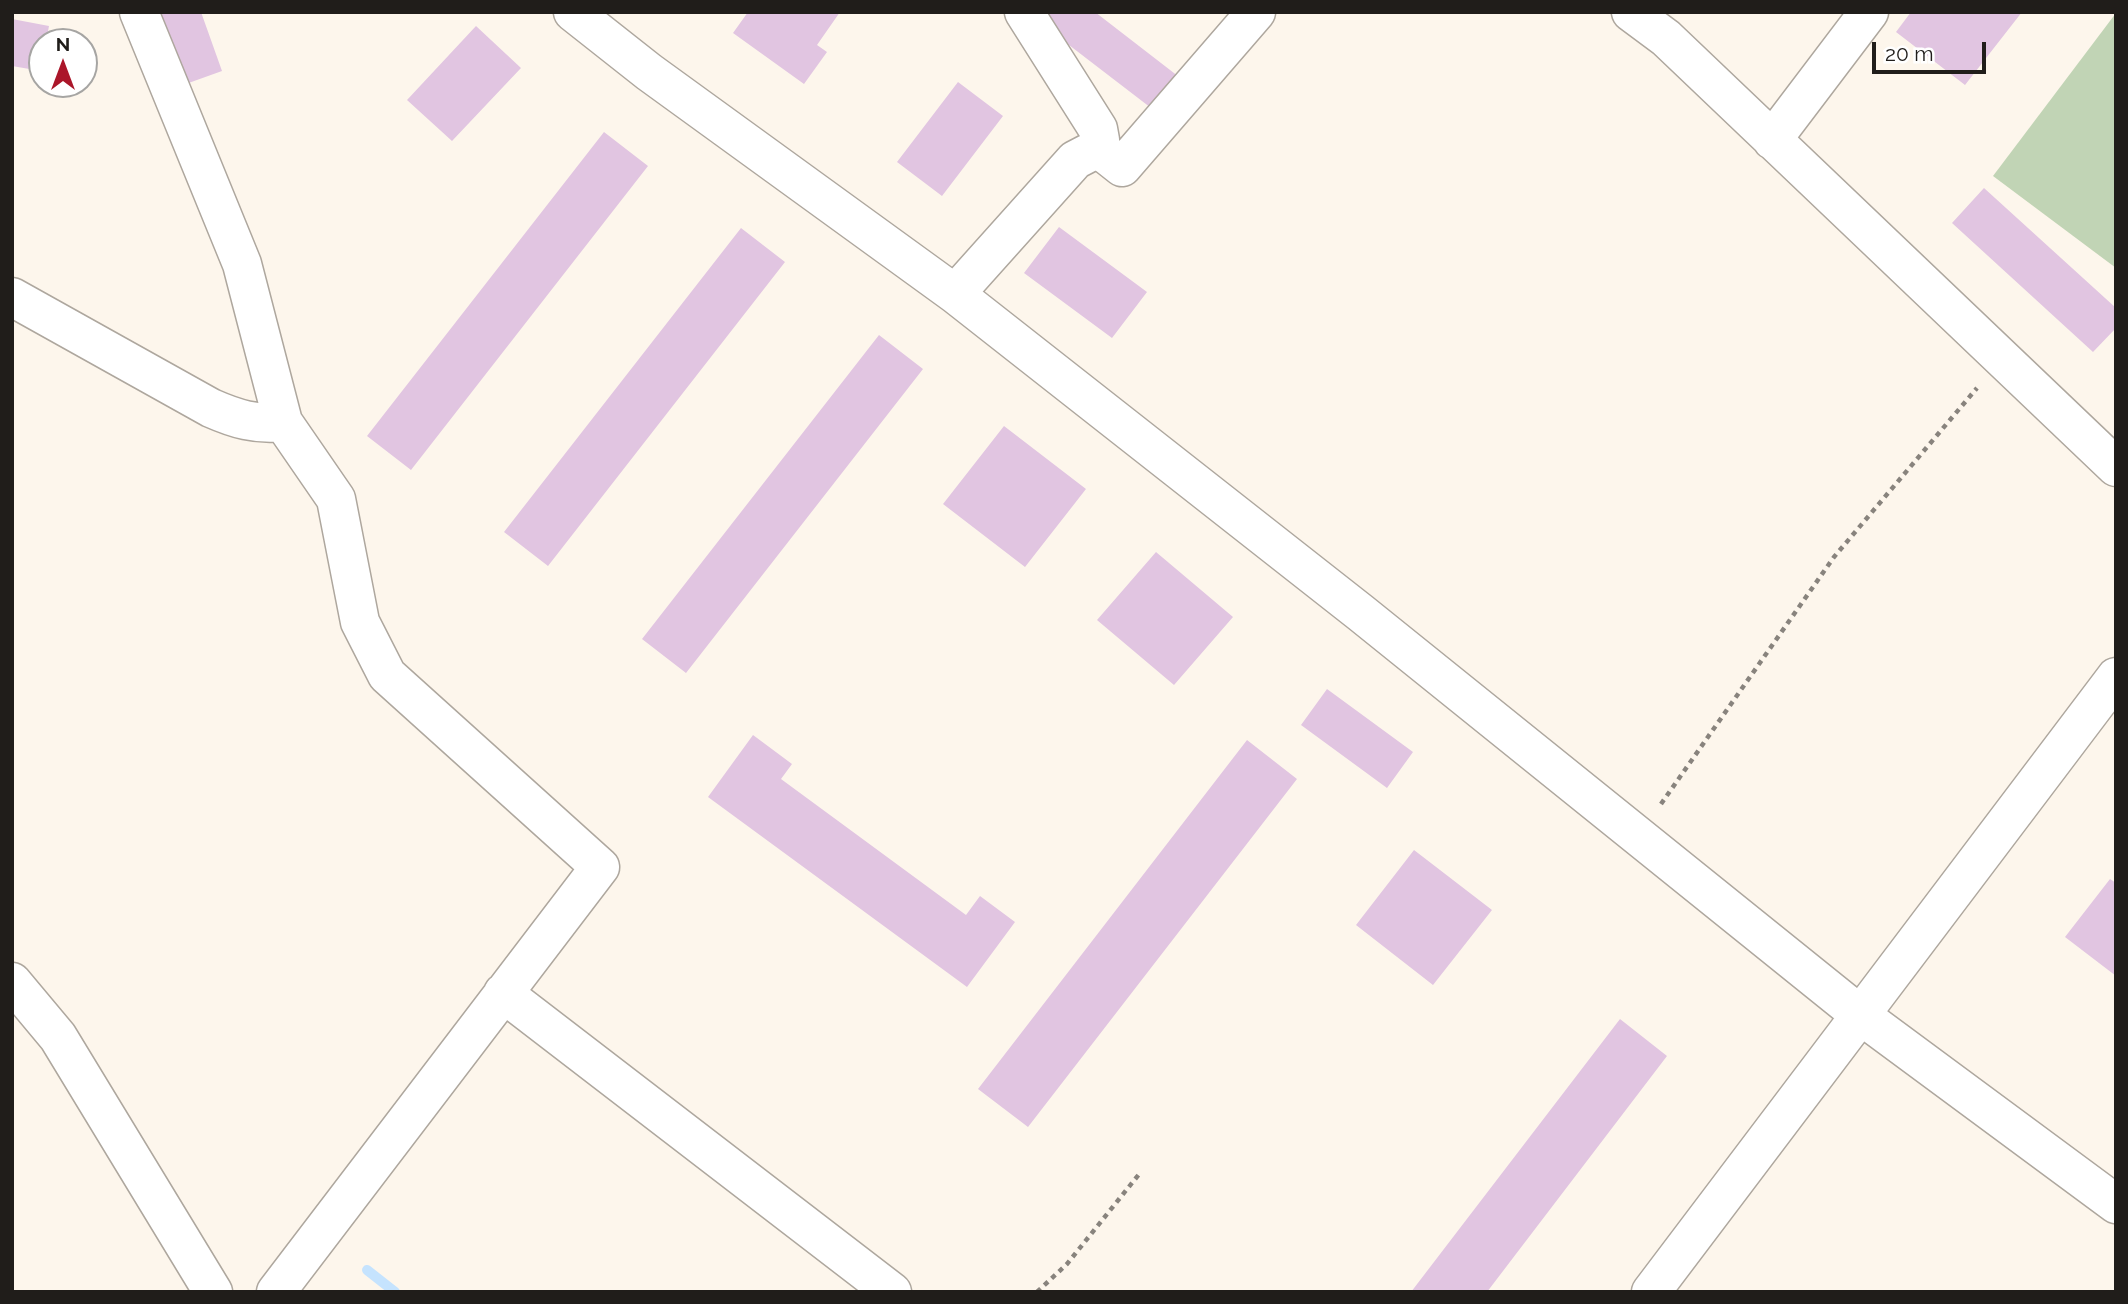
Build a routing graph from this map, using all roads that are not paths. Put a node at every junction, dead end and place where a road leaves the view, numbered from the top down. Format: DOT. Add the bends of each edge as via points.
graph roads {
  1 [pos="139,12"];
  2 [pos="573,12"];
  3 [pos="1024,12"];
  4 [pos="1256,12"];
  5 [pos="1631,12"];
  6 [pos="1869,12"];
  7 [pos="1772,139"];
  8 [pos="1098,148"];
  9 [pos="955,293"];
  10 [pos="12,298"];
  11 [pos="283,422"];
  12 [pos="2116,467"];
  13 [pos="2116,677"];
  14 [pos="12,982"];
  15 [pos="503,993"];
  16 [pos="1859,1014"];
  17 [pos="2116,1204"];
  18 [pos="213,1292"];
  19 [pos="276,1292"];
  20 [pos="892,1292"];
  21 [pos="1651,1292"];
  1 -- 11 [label="street" via="242,264"];
  2 -- 9 [label="street"];
  3 -- 8 [label="street" via="1098,130"];
  4 -- 8 [label="street" via="1122,167"];
  5 -- 7 [label="street" via="1666,38"];
  6 -- 7 [label="street"];
  7 -- 12 [label="street"];
  8 -- 9 [label="street" via="1075,160"];
  9 -- 16 [label="street"];
  10 -- 11 [label="street" via="211,408 246,422"];
  11 -- 15 [label="street" via="336,499 360,622 387,675 600,867"];
  13 -- 16 [label="street"];
  14 -- 18 [label="street" via="58,1037"];
  15 -- 19 [label="street"];
  15 -- 20 [label="street"];
  16 -- 17 [label="street"];
  16 -- 21 [label="street"];
}
